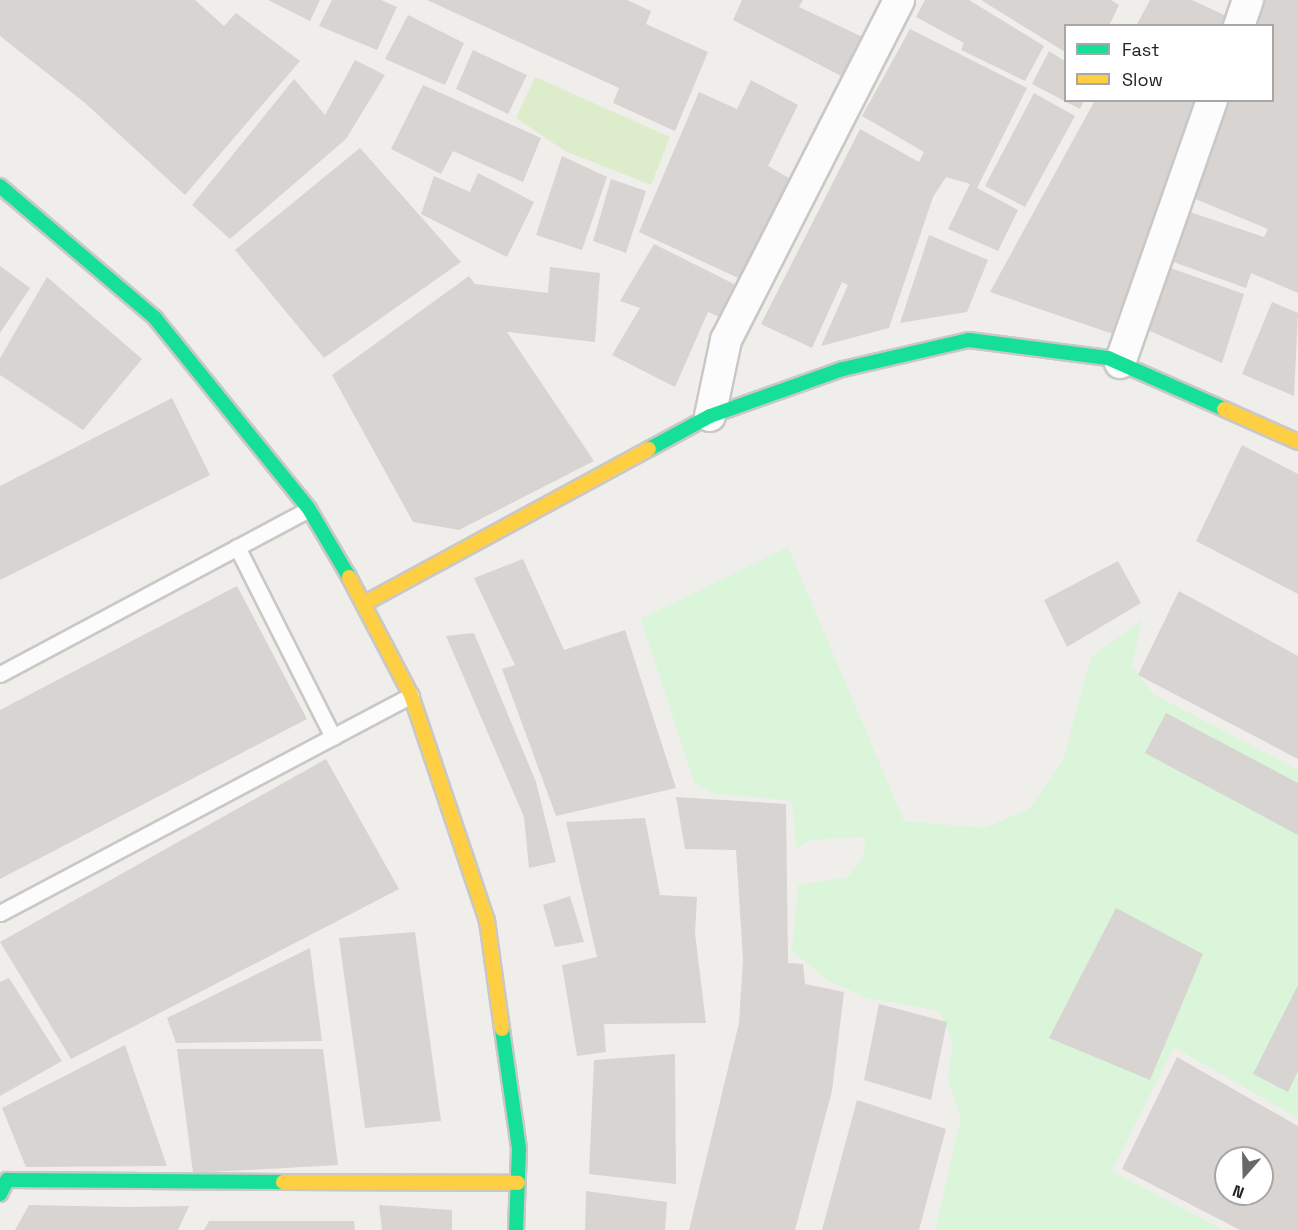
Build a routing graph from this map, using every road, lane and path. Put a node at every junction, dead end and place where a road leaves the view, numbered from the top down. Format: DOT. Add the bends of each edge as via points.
graph roads {
  1 [pos="899,0"];
  2 [pos="1248,0"];
  3 [pos="1240,24"];
  4 [pos="1211,102"];
  5 [pos="0,186"];
  6 [pos="1120,363"];
  7 [pos="710,416"];
  8 [pos="1298,442"];
  9 [pos="309,509"];
  10 [pos="237,547"];
  11 [pos="365,603"];
  12 [pos="0,674"];
  13 [pos="411,695"];
  14 [pos="333,737"];
  15 [pos="0,913"];
  16 [pos="2,1180"];
  17 [pos="518,1183"];
  18 [pos="516,1230"];
  1 -- 7 [label="street" via="726,340"];
  2 -- 3 [label="street"];
  4 -- 6 [label="street"];
  5 -- 9 [label="street" via="155,318"];
  6 -- 7 [label="street" via="969,340 843,369"];
  6 -- 8 [label="street"];
  7 -- 11 [label="street"];
  9 -- 10 [label="lane"];
  9 -- 11 [label="street"];
  10 -- 12 [label="lane"];
  10 -- 14 [label="lane"];
  11 -- 13 [label="street"];
  13 -- 14 [label="lane"];
  13 -- 17 [label="street" via="487,921 519,1149"];
  14 -- 15 [label="lane"];
  16 -- 17 [label="street"];
  17 -- 18 [label="street"];
}
